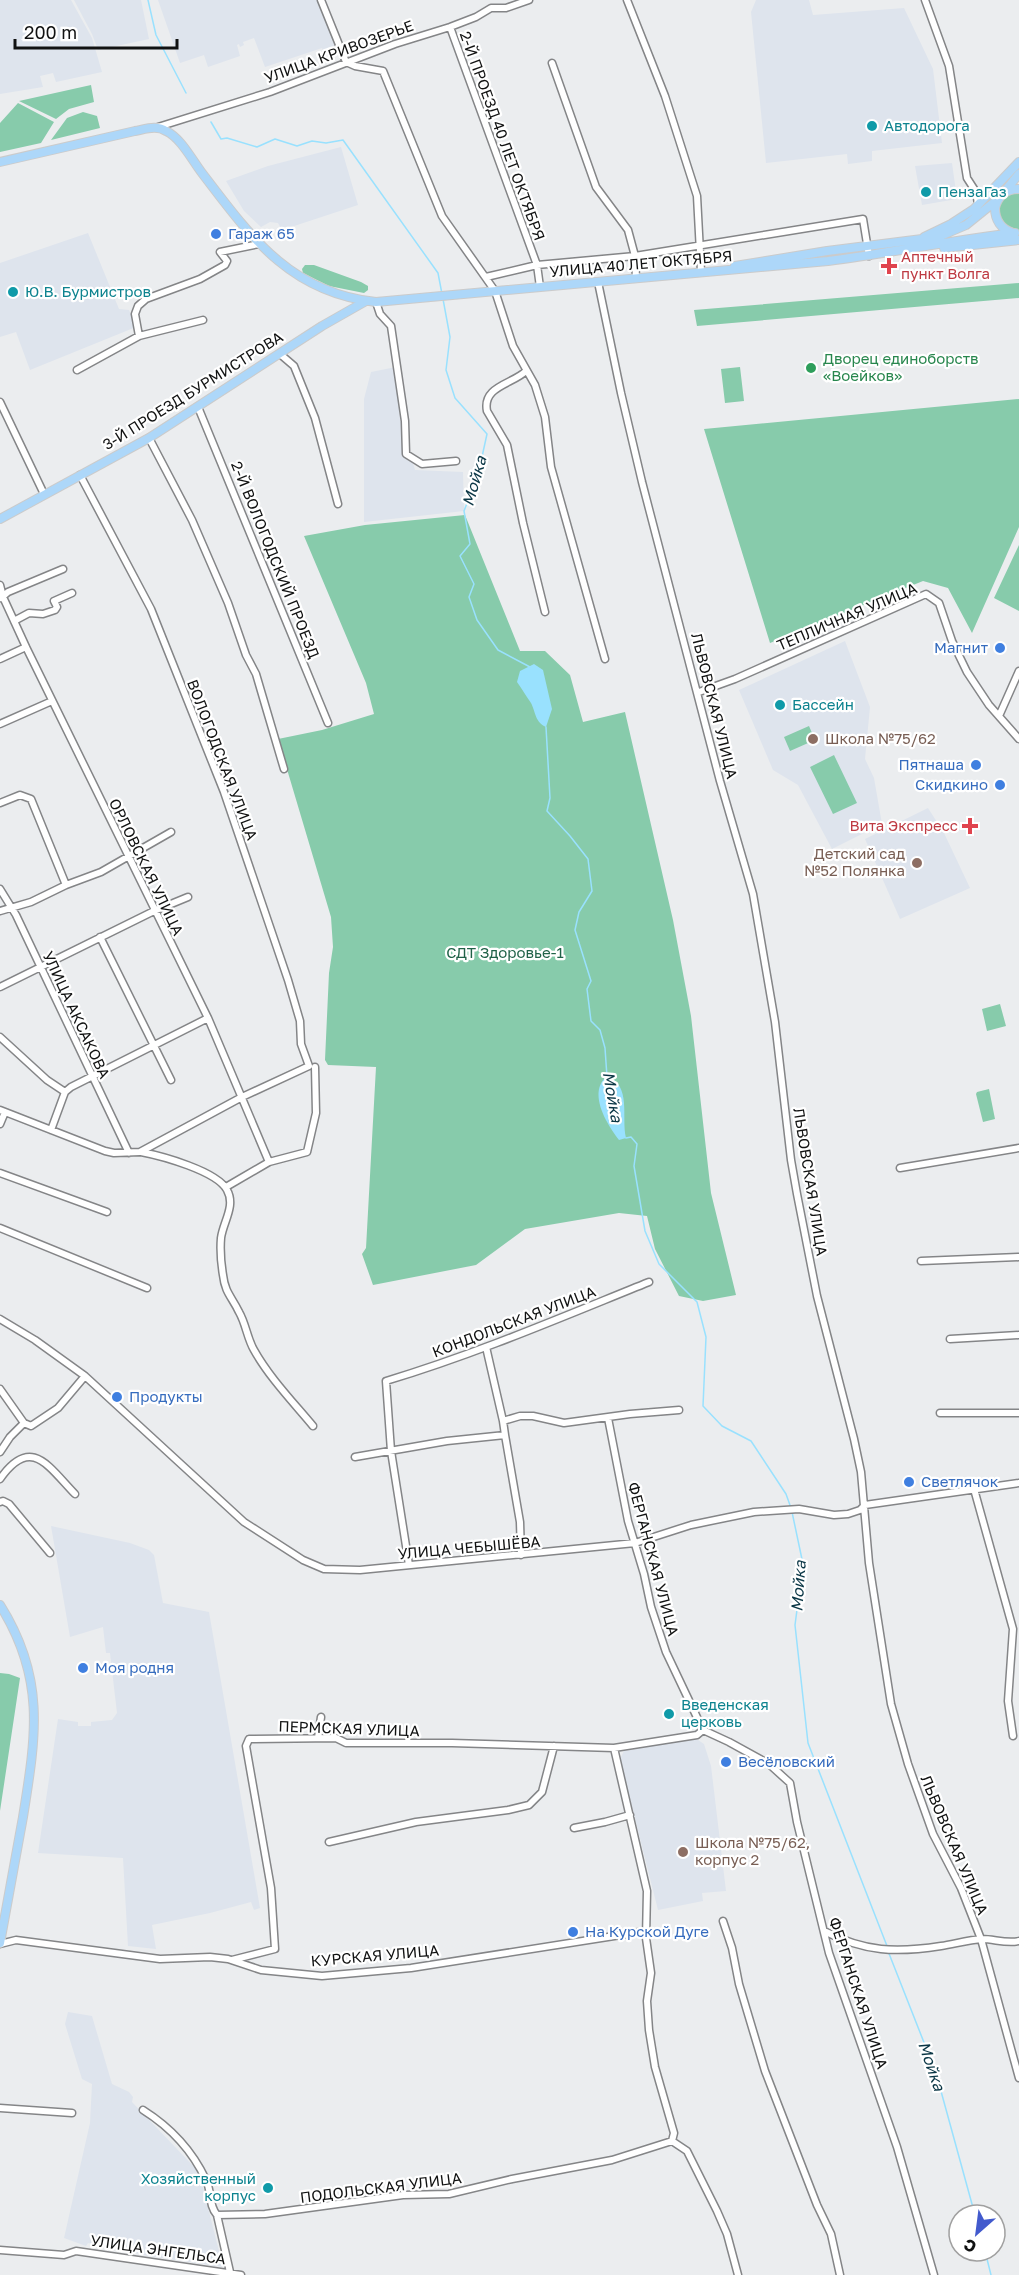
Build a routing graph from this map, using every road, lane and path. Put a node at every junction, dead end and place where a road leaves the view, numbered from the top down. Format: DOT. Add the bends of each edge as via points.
graph roads {
  1 [pos="321,0"];
  2 [pos="489,0"];
  3 [pos="529,0"];
  4 [pos="627,0"];
  5 [pos="925,0"];
  6 [pos="491,8"];
  7 [pos="450,27"];
  8 [pos="346,62"];
  9 [pos="552,63"];
  10 [pos="158,127"];
  11 [pos="0,162"];
  12 [pos="1019,162"];
  13 [pos="1015,172"];
  14 [pos="1019,189"];
  15 [pos="976,192"];
  16 [pos="985,197"];
  17 [pos="1000,197"];
  18 [pos="978,204"];
  19 [pos="864,228"];
  20 [pos="1018,235"];
  21 [pos="259,244"];
  22 [pos="918,244"];
  23 [pos="700,245"];
  24 [pos="882,245"];
  25 [pos="854,248"];
  26 [pos="868,252"];
  27 [pos="635,256"];
  28 [pos="537,265"];
  29 [pos="716,270"];
  30 [pos="701,271"];
  31 [pos="486,277"];
  32 [pos="636,278"];
  33 [pos="598,282"];
  34 [pos="540,287"];
  35 [pos="495,291"];
  36 [pos="366,301"];
  37 [pos="376,302"];
  38 [pos="203,320"];
  39 [pos="139,336"];
  40 [pos="280,354"];
  41 [pos="77,370"];
  42 [pos="526,371"];
  43 [pos="0,402"];
  44 [pos="198,407"];
  45 [pos="148,438"];
  46 [pos="456,461"];
  47 [pos="80,475"];
  48 [pos="44,494"];
  49 [pos="338,504"];
  50 [pos="0,519"];
  51 [pos="63,569"];
  52 [pos="0,585"];
  53 [pos="72,593"];
  54 [pos="1,598"];
  55 [pos="545,612"];
  56 [pos="14,621"];
  57 [pos="26,647"];
  58 [pos="0,659"];
  59 [pos="605,659"];
  60 [pos="1019,671"];
  61 [pos="699,692"];
  62 [pos="52,701"];
  63 [pos="999,716"];
  64 [pos="328,723"];
  65 [pos="0,724"];
  66 [pos="1019,739"];
  67 [pos="284,769"];
  68 [pos="0,803"];
  69 [pos="171,832"];
  70 [pos="128,856"];
  71 [pos="66,885"];
  72 [pos="0,889"];
  73 [pos="188,897"];
  74 [pos="12,908"];
  75 [pos="0,911"];
  76 [pos="154,911"];
  77 [pos="100,937"];
  78 [pos="41,967"];
  79 [pos="0,987"];
  80 [pos="208,1018"];
  81 [pos="0,1037"];
  82 [pos="154,1044"];
  83 [pos="312,1066"];
  84 [pos="92,1076"];
  85 [pos="171,1080"];
  86 [pos="65,1092"];
  87 [pos="242,1097"];
  88 [pos="3,1111"];
  89 [pos="0,1124"];
  90 [pos="51,1130"];
  91 [pos="1019,1148"];
  92 [pos="140,1152"];
  93 [pos="129,1153"];
  94 [pos="269,1162"];
  95 [pos="900,1168"];
  96 [pos="0,1173"];
  97 [pos="226,1187"];
  98 [pos="107,1212"];
  99 [pos="0,1228"];
  100 [pos="1019,1257"];
  101 [pos="921,1261"];
  102 [pos="649,1282"];
  103 [pos="147,1288"];
  104 [pos="0,1319"];
  105 [pos="1019,1335"];
  106 [pos="950,1339"];
  107 [pos="486,1347"];
  108 [pos="85,1376"];
  109 [pos="0,1389"];
  110 [pos="680,1410"];
  111 [pos="940,1413"];
  112 [pos="1019,1413"];
  113 [pos="608,1418"];
  114 [pos="503,1421"];
  115 [pos="24,1423"];
  116 [pos="313,1426"];
  117 [pos="505,1436"];
  118 [pos="391,1451"];
  119 [pos="0,1452"];
  120 [pos="355,1457"];
  121 [pos="0,1479"];
  122 [pos="1019,1483"];
  123 [pos="974,1489"];
  124 [pos="75,1494"];
  125 [pos="0,1502"];
  126 [pos="865,1505"];
  127 [pos="635,1543"];
  128 [pos="50,1553"];
  129 [pos="521,1555"];
  130 [pos="409,1565"];
  131 [pos="0,1605"];
  132 [pos="321,1717"];
  133 [pos="703,1730"];
  134 [pos="1013,1736"];
  135 [pos="318,1738"];
  136 [pos="554,1746"];
  137 [pos="614,1748"];
  138 [pos="630,1815"];
  139 [pos="574,1828"];
  140 [pos="329,1842"];
  141 [pos="723,1921"];
  142 [pos="646,1931"];
  143 [pos="824,1931"];
  144 [pos="981,1939"];
  145 [pos="1019,1941"];
  146 [pos="0,1943"];
  147 [pos="232,1960"];
  148 [pos="1019,2078"];
  149 [pos="0,2108"];
  150 [pos="143,2110"];
  151 [pos="72,2113"];
  152 [pos="672,2141"];
  153 [pos="217,2215"];
  154 [pos="0,2250"];
  155 [pos="230,2272"];
  156 [pos="241,2275"];
  157 [pos="738,2275"];
  158 [pos="840,2275"];
  159 [pos="934,2275"];
  1 -- 8 [label="street"];
  2 -- 6 [label="street"];
  3 -- 6 [label="street, УЛИЦА КРИВОЗЕРЬЕ" via="506,8"];
  4 -- 23 [label="street" via="665,96 697,196"];
  5 -- 15 [label="street" via="949,66 967,178"];
  6 -- 7 [label="street, УЛИЦА КРИВОЗЕРЬЕ"];
  7 -- 8 [label="street, УЛИЦА КРИВОЗЕРЬЕ"];
  7 -- 28 [label="street, 2-Й ПРОЕЗД 40 ЛЕТ ОКТЯБРЯ"];
  8 -- 10 [label="street, УЛИЦА КРИВОЗЕРЬЕ" via="270,92"];
  8 -- 31 [label="street" via="383,71 442,216"];
  9 -- 27 [label="street" via="596,187 628,230"];
  10 -- 11 [label="main road, УЛИЦА КРИВОЗЕРЬЕ"];
  10 -- 21 [label="main road" via="178,142"];
  12 -- 13 [label="main road"];
  13 -- 16 [label="main road"];
  13 -- 17 [label="main road"];
  14 -- 17 [label="main road, УЛИЦА 40 ЛЕТ ОКТЯБРЯ"];
  15 -- 16 [label="street"];
  15 -- 18 [label="street"];
  16 -- 17 [label="street"];
  16 -- 18 [label="main road"];
  17 -- 20 [label="main road, УЛИЦА 40 ЛЕТ ОКТЯБРЯ" via="995,212 999,223"];
  17 -- 22 [label="main road, УЛИЦА 40 ЛЕТ ОКТЯБРЯ" via="974,220"];
  18 -- 22 [label="main road"];
  19 -- 23 [label="street" via="862,219"];
  19 -- 24 [label="street" via="869,237"];
  19 -- 25 [label="street"];
  19 -- 26 [label="street"];
  20 -- 22 [label="main road, УЛИЦА 40 ЛЕТ ОКТЯБРЯ"];
  21 -- 36 [label="main road" via="304,279"];
  21 -- 39 [label="street" via="220,252 226,261 224,266 143,301 135,314"];
  22 -- 24 [label="main road, УЛИЦА 40 ЛЕТ ОКТЯБРЯ"];
  22 -- 26 [label="main road, УЛИЦА 40 ЛЕТ ОКТЯБРЯ"];
  23 -- 27 [label="street"];
  23 -- 30 [label="street"];
  24 -- 26 [label="main road, УЛИЦА 40 ЛЕТ ОКТЯБРЯ"];
  25 -- 26 [label="main road"];
  25 -- 29 [label="main road"];
  26 -- 29 [label="main road, УЛИЦА 40 ЛЕТ ОКТЯБРЯ" via="753,269"];
  27 -- 28 [label="street"];
  27 -- 32 [label="street"];
  28 -- 31 [label="street"];
  28 -- 34 [label="street, 2-Й ПРОЕЗД 40 ЛЕТ ОКТЯБРЯ"];
  29 -- 30 [label="main road, УЛИЦА 40 ЛЕТ ОКТЯБРЯ"];
  30 -- 32 [label="main road, УЛИЦА 40 ЛЕТ ОКТЯБРЯ"];
  31 -- 35 [label="street"];
  32 -- 33 [label="main road, УЛИЦА 40 ЛЕТ ОКТЯБРЯ"];
  33 -- 34 [label="main road, УЛИЦА 40 ЛЕТ ОКТЯБРЯ"];
  33 -- 61 [label="street, ЛЬВОВСКАЯ УЛИЦА" via="642,482"];
  34 -- 35 [label="main road, УЛИЦА 40 ЛЕТ ОКТЯБРЯ"];
  35 -- 37 [label="main road, УЛИЦА 40 ЛЕТ ОКТЯБРЯ"];
  35 -- 42 [label="street" via="508,333"];
  36 -- 37 [label="main road, УЛИЦА 40 ЛЕТ ОКТЯБРЯ"];
  36 -- 40 [label="main road, 3-Й ПРОЕЗД БУРМИСТРОВА"];
  37 -- 46 [label="street" via="391,326 406,454 422,464"];
  38 -- 39 [label="street"];
  39 -- 41 [label="street"];
  40 -- 44 [label="main road, 3-Й ПРОЕЗД БУРМИСТРОВА"];
  40 -- 49 [label="street" via="294,366 315,418"];
  42 -- 55 [label="street" via="494,390 486,409 507,445"];
  42 -- 59 [label="street" via="544,413 551,467"];
  43 -- 48 [label="street"];
  44 -- 45 [label="main road, 3-Й ПРОЕЗД БУРМИСТРОВА"];
  44 -- 64 [label="street, 2-Й ВОЛОГОДСКИЙ ПРОЕЗД"];
  45 -- 47 [label="main road, 3-Й ПРОЕЗД БУРМИСТРОВА"];
  45 -- 67 [label="street" via="192,520 228,603 256,674"];
  47 -- 48 [label="main road, 3-Й ПРОЕЗД БУРМИСТРОВА"];
  47 -- 83 [label="street, ВОЛОГОДСКАЯ УЛИЦА" via="151,609 224,792 288,980 300,1020 301,1044"];
  48 -- 50 [label="main road, 3-Й ПРОЕЗД БУРМИСТРОВА"];
  51 -- 54 [label="street"];
  52 -- 54 [label="street, ОРЛОВСКАЯ УЛИЦА"];
  53 -- 56 [label="street" via="54,601 55,610 43,615 29,613"];
  54 -- 56 [label="street, ОРЛОВСКАЯ УЛИЦА"];
  56 -- 57 [label="street, ОРЛОВСКАЯ УЛИЦА"];
  57 -- 58 [label="street"];
  57 -- 62 [label="street, ОРЛОВСКАЯ УЛИЦА"];
  60 -- 63 [label="street"];
  61 -- 63 [label="street, ТЕПЛИЧНАЯ УЛИЦА" via="926,594 939,603 967,672"];
  61 -- 126 [label="street, ЛЬВОВСКАЯ УЛИЦА" via="753,894 775,1022 795,1182 817,1296 854,1439"];
  62 -- 65 [label="street"];
  62 -- 70 [label="street, ОРЛОВСКАЯ УЛИЦА"];
  63 -- 66 [label="street"];
  68 -- 71 [label="street" via="20,795 31,800"];
  69 -- 70 [label="street"];
  70 -- 71 [label="street" via="101,872"];
  70 -- 76 [label="street, ОРЛОВСКАЯ УЛИЦА"];
  71 -- 74 [label="street"];
  72 -- 74 [label="street, УЛИЦА АКСАКОВА"];
  73 -- 76 [label="street"];
  74 -- 75 [label="street"];
  74 -- 78 [label="street, УЛИЦА АКСАКОВА"];
  76 -- 77 [label="street"];
  76 -- 80 [label="street, ОРЛОВСКАЯ УЛИЦА"];
  77 -- 78 [label="street"];
  77 -- 82 [label="street"];
  78 -- 79 [label="street"];
  78 -- 84 [label="street, УЛИЦА АКСАКОВА"];
  80 -- 82 [label="street"];
  80 -- 87 [label="street, ОРЛОВСКАЯ УЛИЦА"];
  81 -- 86 [label="street"];
  82 -- 84 [label="street"];
  82 -- 85 [label="street"];
  83 -- 87 [label="street"];
  83 -- 94 [label="street, ВОЛОГОДСКАЯ УЛИЦА" via="316,1113 307,1152"];
  84 -- 86 [label="street"];
  84 -- 93 [label="street, УЛИЦА АКСАКОВА"];
  86 -- 90 [label="street"];
  87 -- 92 [label="street"];
  87 -- 94 [label="street, ОРЛОВСКАЯ УЛИЦА"];
  88 -- 89 [label="street"];
  88 -- 90 [label="street"];
  90 -- 93 [label="street" via="105,1151"];
  91 -- 95 [label="street"];
  92 -- 93 [label="street"];
  92 -- 97 [label="street" via="190,1167"];
  94 -- 97 [label="street"];
  96 -- 98 [label="street"];
  97 -- 116 [label="street" via="231,1199 221,1249 226,1292 240,1312 260,1360"];
  99 -- 103 [label="street"];
  100 -- 101 [label="street"];
  102 -- 107 [label="street, КОНДОЛЬСКАЯ УЛИЦА"];
  104 -- 108 [label="street, УЛИЦА ЧЕБЫШЁВА"];
  105 -- 106 [label="street"];
  107 -- 114 [label="street"];
  107 -- 118 [label="street, КОНДОЛЬСКАЯ УЛИЦА" via="386,1381"];
  108 -- 115 [label="street" via="58,1408 33,1426"];
  108 -- 130 [label="street, УЛИЦА ЧЕБЫШЁВА" via="244,1522 294,1555 324,1569"];
  109 -- 115 [label="street"];
  110 -- 113 [label="street"];
  111 -- 112 [label="street"];
  113 -- 114 [label="street" via="564,1423 520,1416"];
  113 -- 127 [label="street, ФЕРГАНСКАЯ УЛИЦА"];
  114 -- 117 [label="street"];
  115 -- 119 [label="street"];
  117 -- 118 [label="street"];
  117 -- 129 [label="street" via="520,1522"];
  118 -- 120 [label="street"];
  118 -- 130 [label="street"];
  121 -- 124 [label="street" via="21,1458 33,1456"];
  122 -- 123 [label="street, УЛИЦА ЧЕБЫШЁВА"];
  123 -- 126 [label="street, УЛИЦА ЧЕБЫШЁВА"];
  123 -- 134 [label="street" via="1013,1629 1008,1701"];
  125 -- 128 [label="street" via="9,1504"];
  126 -- 127 [label="street, УЛИЦА ЧЕБЫШЁВА" via="848,1514 799,1509 744,1514"];
  126 -- 144 [label="street, ЛЬВОВСКАЯ УЛИЦА" via="869,1563 891,1704 933,1834 961,1888"];
  127 -- 129 [label="street, УЛИЦА ЧЕБЫШЁВА"];
  127 -- 133 [label="street, ФЕРГАНСКАЯ УЛИЦА" via="666,1652"];
  129 -- 130 [label="street, УЛИЦА ЧЕБЫШЁВА"];
  131 -- 146 [label="main road" via="23,1648 35,1721 34,1748"];
  132 -- 135 [label="street"];
  133 -- 137 [label="street, ПЕРМСКАЯ УЛИЦА" via="697,1735"];
  133 -- 143 [label="street, ФЕРГАНСКАЯ УЛИЦА" via="769,1764 790,1783"];
  135 -- 136 [label="street, ПЕРМСКАЯ УЛИЦА" via="336,1738 346,1743"];
  135 -- 147 [label="street, ПЕРМСКАЯ УЛИЦА" via="249,1739 246,1746 271,1888 275,1949"];
  136 -- 137 [label="street, ПЕРМСКАЯ УЛИЦА"];
  136 -- 140 [label="street" via="542,1792 529,1805 416,1822"];
  137 -- 138 [label="street"];
  138 -- 139 [label="street"];
  138 -- 142 [label="street" via="647,1891"];
  141 -- 158 [label="street" via="765,2071 831,2234"];
  142 -- 147 [label="street, КУРСКАЯ УЛИЦА" via="411,1968 322,1976 261,1970"];
  142 -- 152 [label="street" via="651,1973 646,2001 649,2030 655,2067 672,2119"];
  143 -- 144 [label="street" via="853,1944 886,1951"];
  143 -- 159 [label="street, ФЕРГАНСКАЯ УЛИЦА" via="897,2146"];
  144 -- 145 [label="street"];
  144 -- 148 [label="street, ЛЬВОВСКАЯ УЛИЦА"];
  146 -- 147 [label="street, КУРСКАЯ УЛИЦА" via="16,1940 160,1959"];
  149 -- 151 [label="street"];
  150 -- 153 [label="street" via="174,2133 191,2154 207,2181 212,2210"];
  152 -- 153 [label="street, ПОДОЛЬСКАЯ УЛИЦА" via="612,2160 449,2194 403,2195 265,2214"];
  152 -- 157 [label="street" via="687,2151 726,2234"];
  153 -- 155 [label="street"];
  154 -- 155 [label="street, УЛИЦА ЭНГЕЛЬСА" via="64,2255 76,2250"];
  155 -- 156 [label="street, УЛИЦА ЭНГЕЛЬСА"];
}
